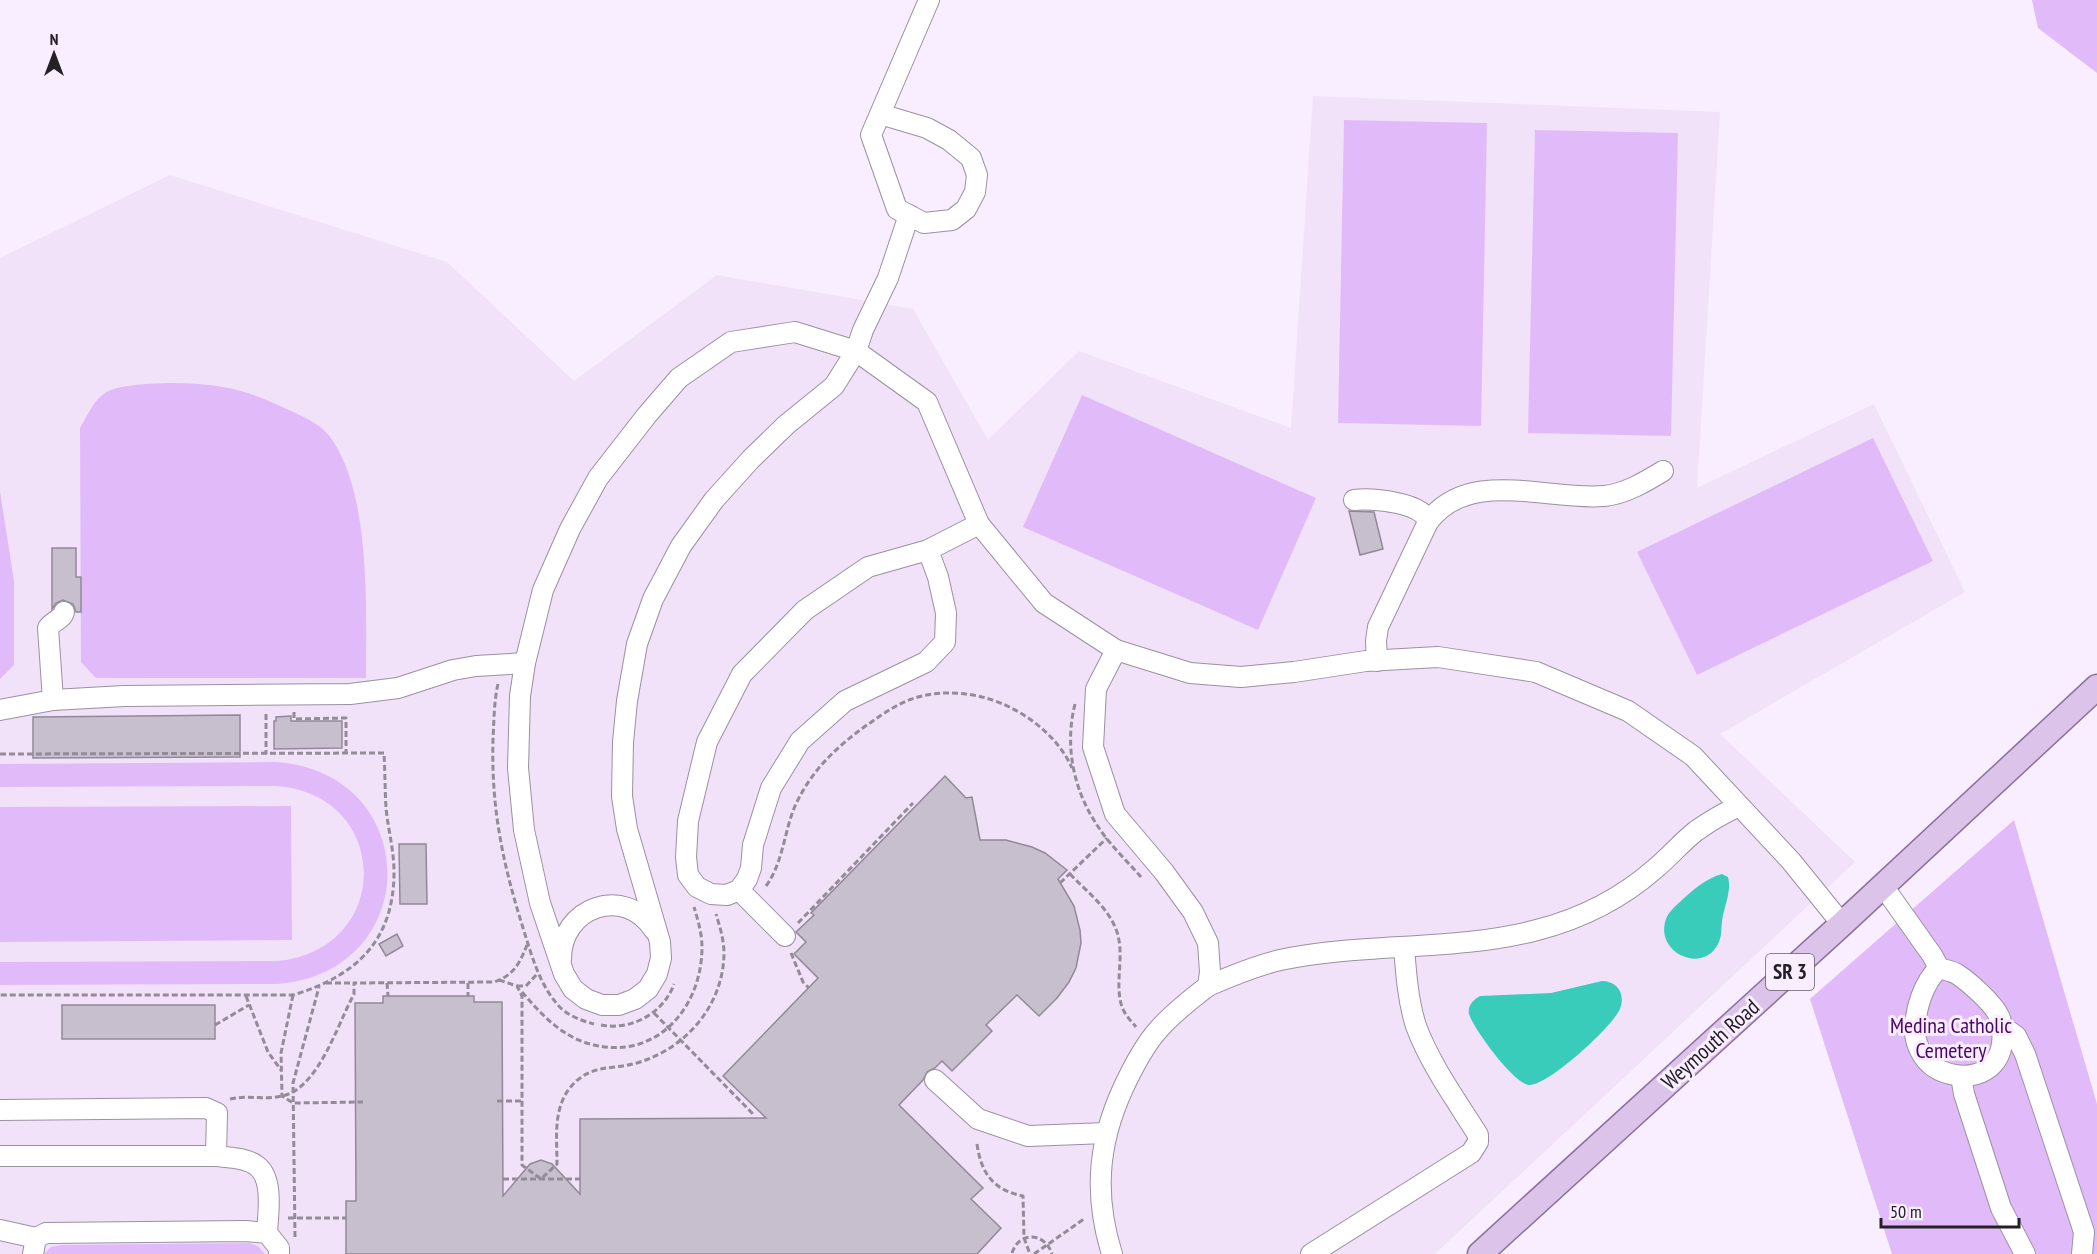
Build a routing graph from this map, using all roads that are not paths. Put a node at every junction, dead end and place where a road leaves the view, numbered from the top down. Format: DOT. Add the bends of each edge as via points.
graph roads {
  1 [pos="929,0"];
  2 [pos="880,114"];
  3 [pos="909,215"];
  4 [pos="856,351"];
  5 [pos="1663,471"];
  6 [pos="1354,500"];
  7 [pos="1428,522"];
  8 [pos="979,524"];
  9 [pos="928,550"];
  10 [pos="64,612"];
  11 [pos="1116,650"];
  12 [pos="1377,661"];
  13 [pos="525,663"];
  14 [pos="2097,687"];
  15 [pos="53,700"];
  16 [pos="0,710"];
  17 [pos="1739,806"];
  18 [pos="1882,886"];
  19 [pos="746,896"];
  20 [pos="1842,924"];
  21 [pos="785,936"];
  22 [pos="660,942"];
  23 [pos="1404,948"];
  24 [pos="1939,968"];
  25 [pos="564,974"];
  26 [pos="1208,986"];
  27 [pos="2001,1025"];
  28 [pos="1961,1076"];
  29 [pos="935,1080"];
  30 [pos="0,1110"];
  31 [pos="1106,1132"];
  32 [pos="0,1156"];
  33 [pos="216,1156"];
  34 [pos="0,1230"];
  35 [pos="267,1233"];
  36 [pos="34,1246"];
  37 [pos="279,1254"];
  38 [pos="1112,1254"];
  39 [pos="1311,1254"];
  40 [pos="1480,1254"];
  41 [pos="2025,1254"];
  42 [pos="2082,1254"];
  1 -- 2 [label="street"];
  2 -- 3 [label="street" via="871,135 897,209"];
  2 -- 3 [label="street" via="927,128 949,140 971,158 977,175 975,192 966,209 952,220 924,223"];
  3 -- 4 [label="street" via="888,279"];
  4 -- 8 [label="street" via="927,402"];
  4 -- 13 [label="street" via="795,332 731,342 679,378 598,478 570,529 543,590"];
  4 -- 22 [label="street" via="834,386 772,439 714,500 681,546 653,599 637,644 626,711 622,796 627,829"];
  5 -- 7 [label="street" via="1624,491 1604,496 1518,490 1468,495 1438,509"];
  6 -- 7 [label="street" via="1394,503 1423,512"];
  7 -- 12 [label="street" via="1378,627"];
  8 -- 9 [label="street"];
  8 -- 11 [label="street" via="1044,603"];
  9 -- 19 [label="street" via="946,613 945,642 926,662 845,701 800,741 771,788 753,845"];
  9 -- 19 [label="street" via="868,567 805,610 742,674 707,742 688,821 686,857 688,875 697,887 711,894"];
  10 -- 15 [label="street" via="48,628"];
  11 -- 12 [label="street" via="1190,673 1241,676"];
  11 -- 26 [label="street" via="1096,689 1093,747 1115,814 1193,912 1208,943"];
  12 -- 17 [label="street" via="1438,657 1536,672 1628,711 1693,756"];
  13 -- 15 [label="street" via="453,670 398,688 350,694"];
  13 -- 25 [label="street" via="518,768 524,830 540,903"];
  14 -- 18 [label="main road, Weymouth Road / SR 3"];
  15 -- 16 [label="street"];
  17 -- 20 [label="street" via="1791,861"];
  17 -- 23 [label="street" via="1695,832 1632,887 1573,919 1501,938"];
  18 -- 20 [label="main road, Weymouth Road / SR 3"];
  18 -- 24 [label="street"];
  19 -- 21 [label="street"];
  20 -- 40 [label="main road, Weymouth Road / SR 3"];
  22 -- 25 [label="street" via="657,975 648,989 619,1005 602,1005 586,999 573,989"];
  22 -- 25 [label="street" via="642,915 611,905 595,907 569,927 562,941 560,958"];
  23 -- 26 [label="street" via="1281,960"];
  23 -- 39 [label="street" via="1410,1000 1424,1045 1478,1135 1478,1142 1471,1153"];
  24 -- 27 [label="street" via="1956,974 1981,994 1999,1016"];
  24 -- 28 [label="street" via="1930,976 1916,1017 1915,1036 1930,1064"];
  26 -- 31 [label="street" via="1158,1030 1123,1088"];
  27 -- 28 [label="street" via="2000,1052 1994,1064 1974,1076"];
  27 -- 42 [label="street" via="2016,1036 2025,1054 2084,1232"];
  28 -- 41 [label="street" via="2001,1208"];
  29 -- 31 [label="street" via="978,1119 1028,1136"];
  30 -- 33 [label="street" via="206,1108 217,1113"];
  31 -- 38 [label="street" via="1100,1169 1102,1209"];
  32 -- 33 [label="street"];
  33 -- 35 [label="street" via="241,1159 257,1166 266,1181"];
  34 -- 36 [label="street"];
  35 -- 36 [label="street" via="46,1233"];
  35 -- 37 [label="street"];
}
